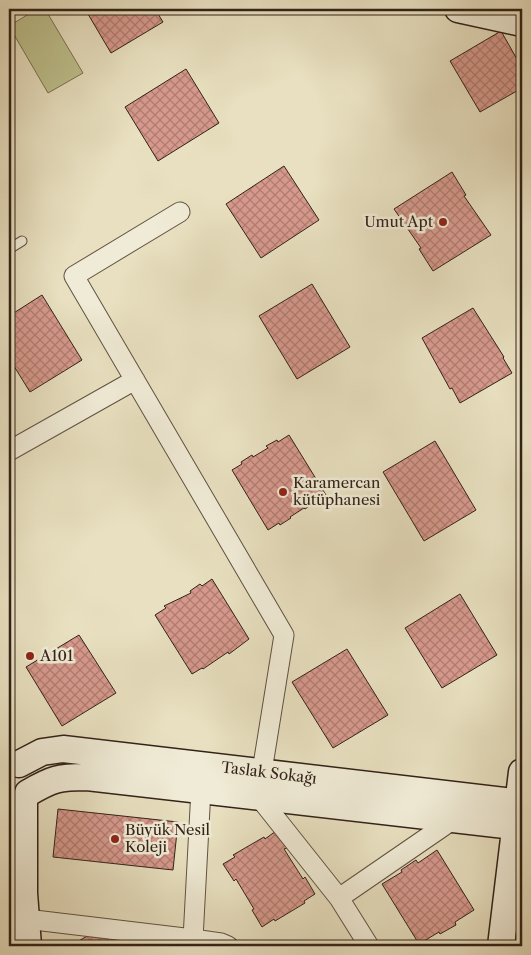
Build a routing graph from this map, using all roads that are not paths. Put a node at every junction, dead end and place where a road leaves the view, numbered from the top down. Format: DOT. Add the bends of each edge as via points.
graph roads {
  1 [pos="458,9"];
  2 [pos="522,23"];
  3 [pos="180,212"];
  4 [pos="22,241"];
  5 [pos="9,248"];
  6 [pos="135,380"];
  7 [pos="9,451"];
  8 [pos="12,759"];
  9 [pos="522,772"];
  10 [pos="260,784"];
  11 [pos="201,789"];
  12 [pos="20,801"];
  13 [pos="520,815"];
  14 [pos="454,819"];
  15 [pos="339,898"];
  16 [pos="26,919"];
  17 [pos="193,938"];
  18 [pos="28,946"];
  19 [pos="228,946"];
  20 [pos="369,946"];
  21 [pos="501,946"];
  1 -- 2 [label="street"];
  3 -- 6 [label="street" via="74,276"];
  4 -- 5 [label="lane"];
  6 -- 7 [label="street"];
  6 -- 10 [label="street" via="284,635"];
  8 -- 10 [label="street, Taslak Sokağı" via="63,749"];
  8 -- 12 [label="street" via="28,777 29,785"];
  9 -- 13 [label="street"];
  10 -- 11 [label="street, Taslak Sokağı"];
  10 -- 13 [label="street, Taslak Sokağı"];
  10 -- 14 [label="street, Taslak Sokağı" via="348,808"];
  10 -- 15 [label="street"];
  11 -- 12 [label="street, Taslak Sokağı" via="86,776 68,777 52,779"];
  11 -- 17 [label="street"];
  12 -- 16 [label="street"];
  13 -- 14 [label="street, Taslak Sokağı"];
  13 -- 21 [label="street"];
  14 -- 15 [label="street"];
  15 -- 20 [label="street"];
  16 -- 17 [label="street"];
  16 -- 18 [label="street"];
  17 -- 19 [label="street"];
}
